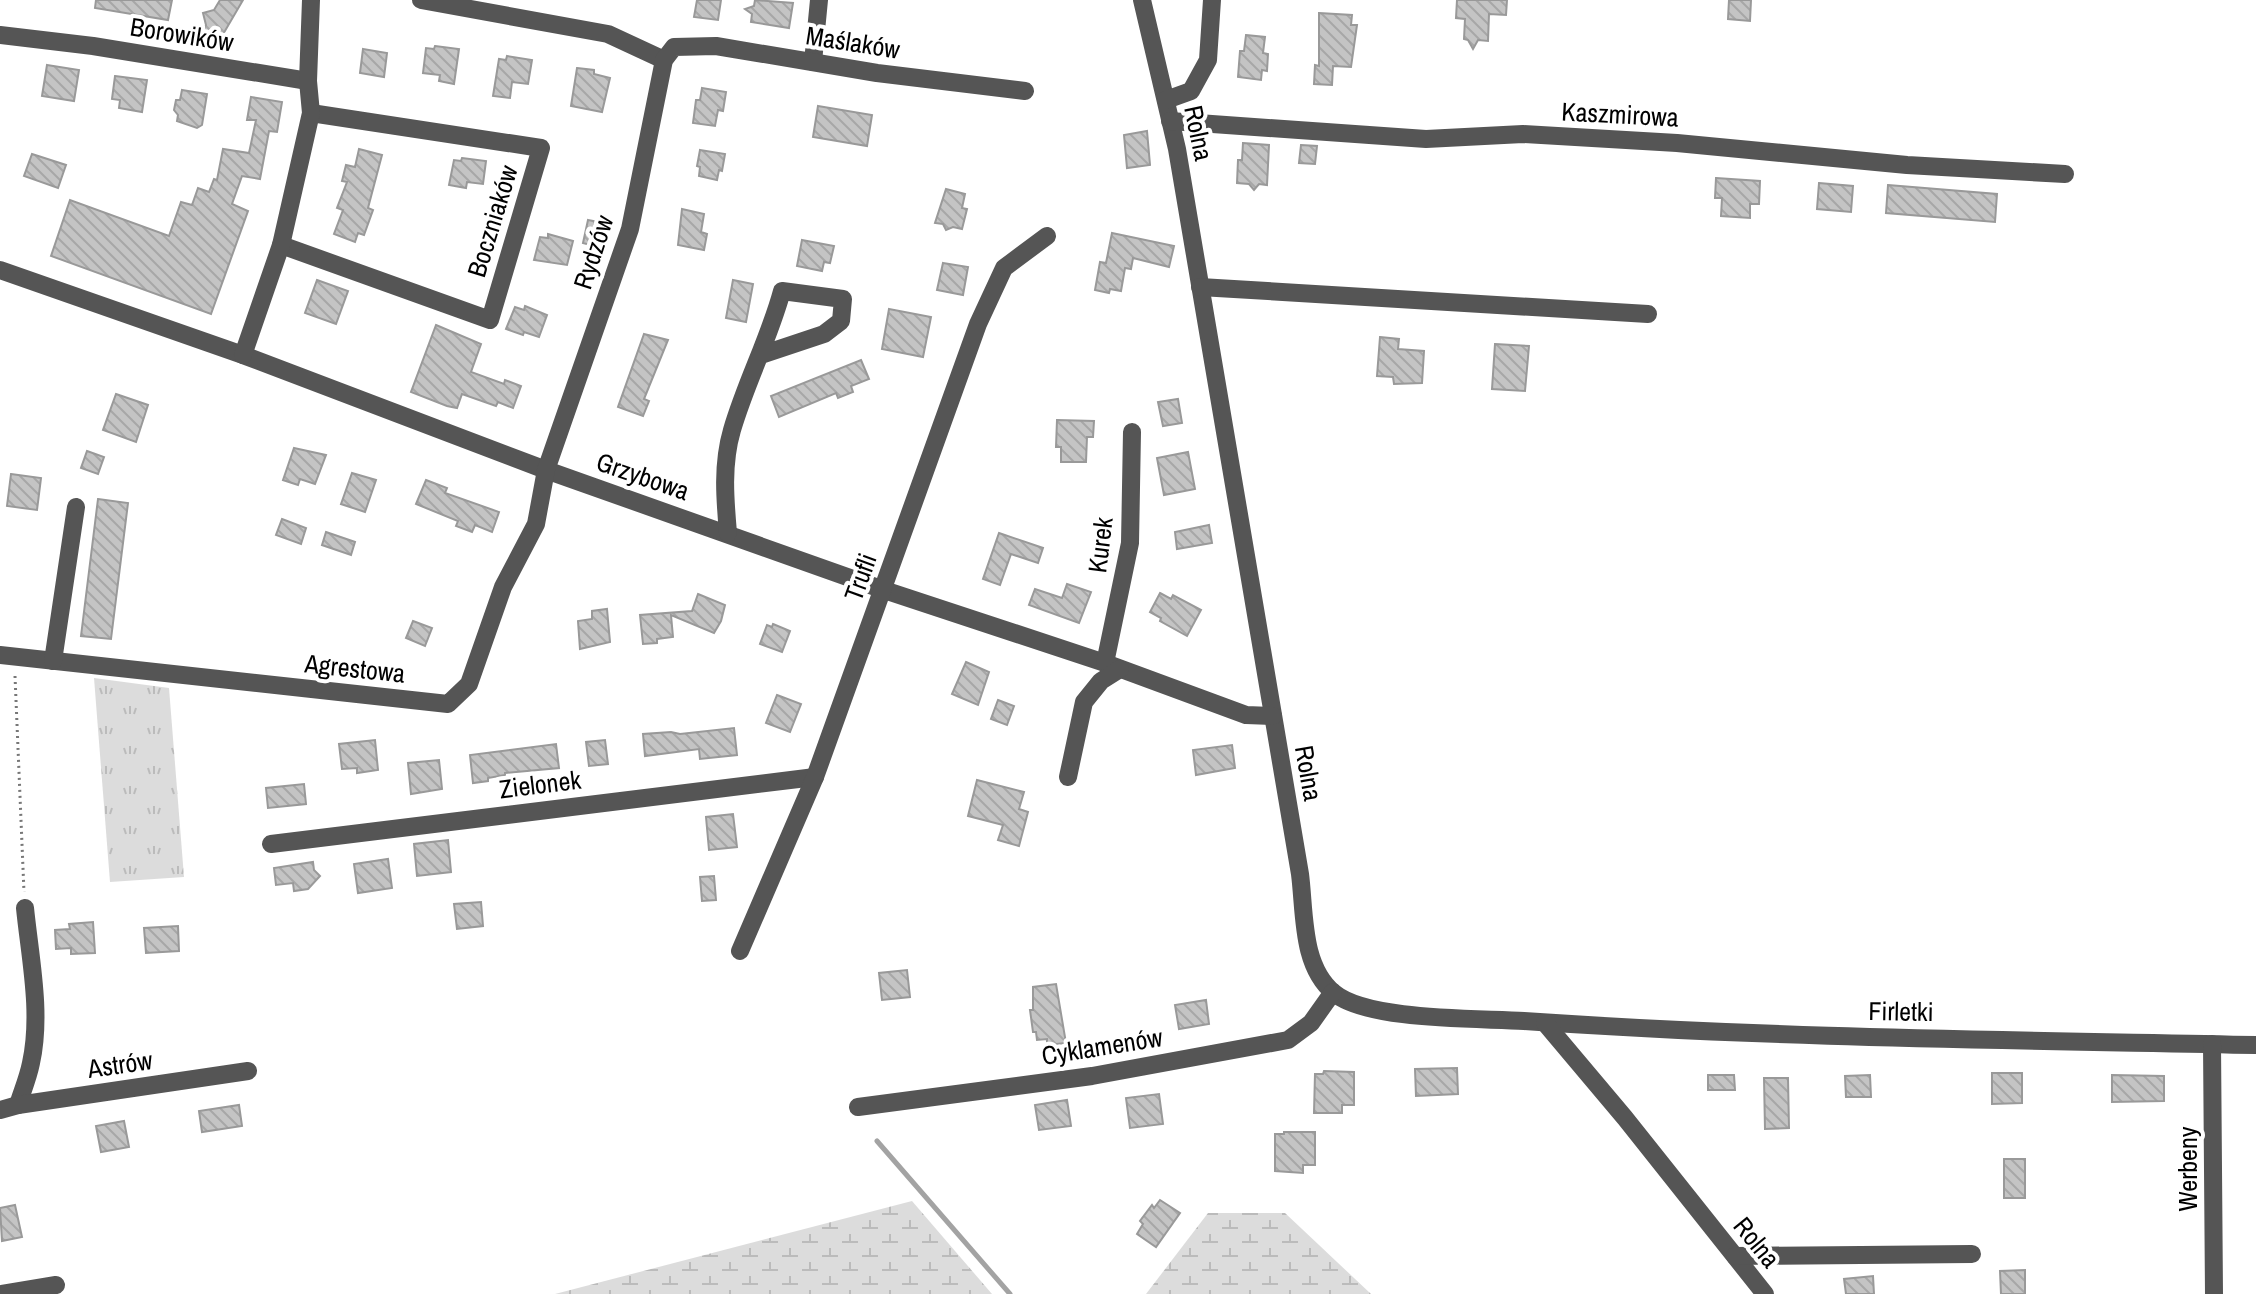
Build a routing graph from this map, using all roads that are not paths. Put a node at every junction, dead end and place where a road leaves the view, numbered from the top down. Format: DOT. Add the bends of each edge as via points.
graph roads {
  1 [pos="312,0"];
  2 [pos="421,0"];
  3 [pos="819,0"];
  4 [pos="1142,0"];
  5 [pos="1212,0"];
  6 [pos="0,35"];
  7 [pos="669,54"];
  8 [pos="813,62"];
  9 [pos="308,81"];
  10 [pos="1025,91"];
  11 [pos="1166,100"];
  12 [pos="311,113"];
  13 [pos="1170,121"];
  14 [pos="2065,174"];
  15 [pos="1047,236"];
  16 [pos="281,245"];
  17 [pos="0,270"];
  18 [pos="1200,287"];
  19 [pos="1648,314"];
  20 [pos="243,355"];
  21 [pos="761,355"];
  22 [pos="1132,432"];
  23 [pos="546,470"];
  24 [pos="76,507"];
  25 [pos="728,533"];
  26 [pos="884,590"];
  27 [pos="1071,652"];
  28 [pos="7,656"];
  29 [pos="53,661"];
  30 [pos="1112,666"];
  31 [pos="1084,702"];
  32 [pos="1273,716"];
  33 [pos="815,777"];
  34 [pos="1068,777"];
  35 [pos="271,844"];
  36 [pos="25,908"];
  37 [pos="740,951"];
  38 [pos="1333,992"];
  39 [pos="1545,1023"];
  40 [pos="2212,1044"];
  41 [pos="2256,1045"];
  42 [pos="248,1071"];
  43 [pos="858,1107"];
  44 [pos="9,1108"];
  45 [pos="1972,1254"];
  46 [pos="1735,1256"];
  47 [pos="56,1285"];
  48 [pos="2,1294"];
  49 [pos="1765,1294"];
  50 [pos="2214,1294"];
  1 -- 9 [label="street"];
  2 -- 7 [label="street, Maślaków" via="608,34"];
  3 -- 8 [label="street"];
  4 -- 11 [label="street, Rolna"];
  5 -- 11 [label="street" via="1208,60 1191,91"];
  6 -- 9 [label="street, Borowików"];
  7 -- 8 [label="street, Maślaków" via="716,46"];
  7 -- 23 [label="street, Rydzów" via="630,229"];
  8 -- 10 [label="street, Maślaków"];
  9 -- 12 [label="street"];
  11 -- 13 [label="street, Rolna"];
  12 -- 16 [label="street"];
  12 -- 16 [label="street, Boczniaków" via="541,148 490,320"];
  13 -- 14 [label="street, Kaszmirowa" via="1426,139 1523,134 1662,142"];
  13 -- 18 [label="street, Rolna"];
  15 -- 26 [label="street, Trufli" via="1004,268 984,310"];
  16 -- 20 [label="street"];
  17 -- 20 [label="street, Grzybowa"];
  18 -- 19 [label="street"];
  18 -- 32 [label="street, Rolna"];
  20 -- 23 [label="street, Grzybowa"];
  21 -- 21 [label="street" via="782,291 843,299 841,321 824,334"];
  21 -- 25 [label="street" via="731,431 724,482"];
  22 -- 30 [label="street, Kurek" via="1130,543"];
  23 -- 25 [label="street, Grzybowa"];
  23 -- 29 [label="street, Agrestowa" via="536,524 503,587 469,684 448,704"];
  24 -- 29 [label="street"];
  25 -- 26 [label="street, Grzybowa"];
  26 -- 27 [label="street, Grzybowa"];
  26 -- 33 [label="street, Trufli"];
  27 -- 30 [label="street, Grzybowa"];
  27 -- 31 [label="street" via="1086,684"];
  28 -- 29 [label="street, Agrestowa"];
  30 -- 31 [label="street"];
  30 -- 32 [label="street, Grzybowa" via="1246,715"];
  31 -- 34 [label="street"];
  32 -- 38 [label="street, Rolna" via="1308,947 1320,977"];
  33 -- 35 [label="street, Zielonek"];
  33 -- 37 [label="street, Trufli"];
  36 -- 44 [label="street" via="35,1036 31,1063"];
  38 -- 39 [label="street" via="1372,1009"];
  38 -- 43 [label="street, Cyklamenów" via="1311,1023 1288,1040 1092,1076"];
  39 -- 40 [label="street, Firletki" via="1649,1031"];
  39 -- 46 [label="street, Rolna"];
  40 -- 41 [label="street, Firletki"];
  40 -- 50 [label="street, Werbeny"];
  42 -- 44 [label="street, Astrów"];
  45 -- 46 [label="street"];
  46 -- 49 [label="street, Rolna"];
  47 -- 48 [label="street"];
}
